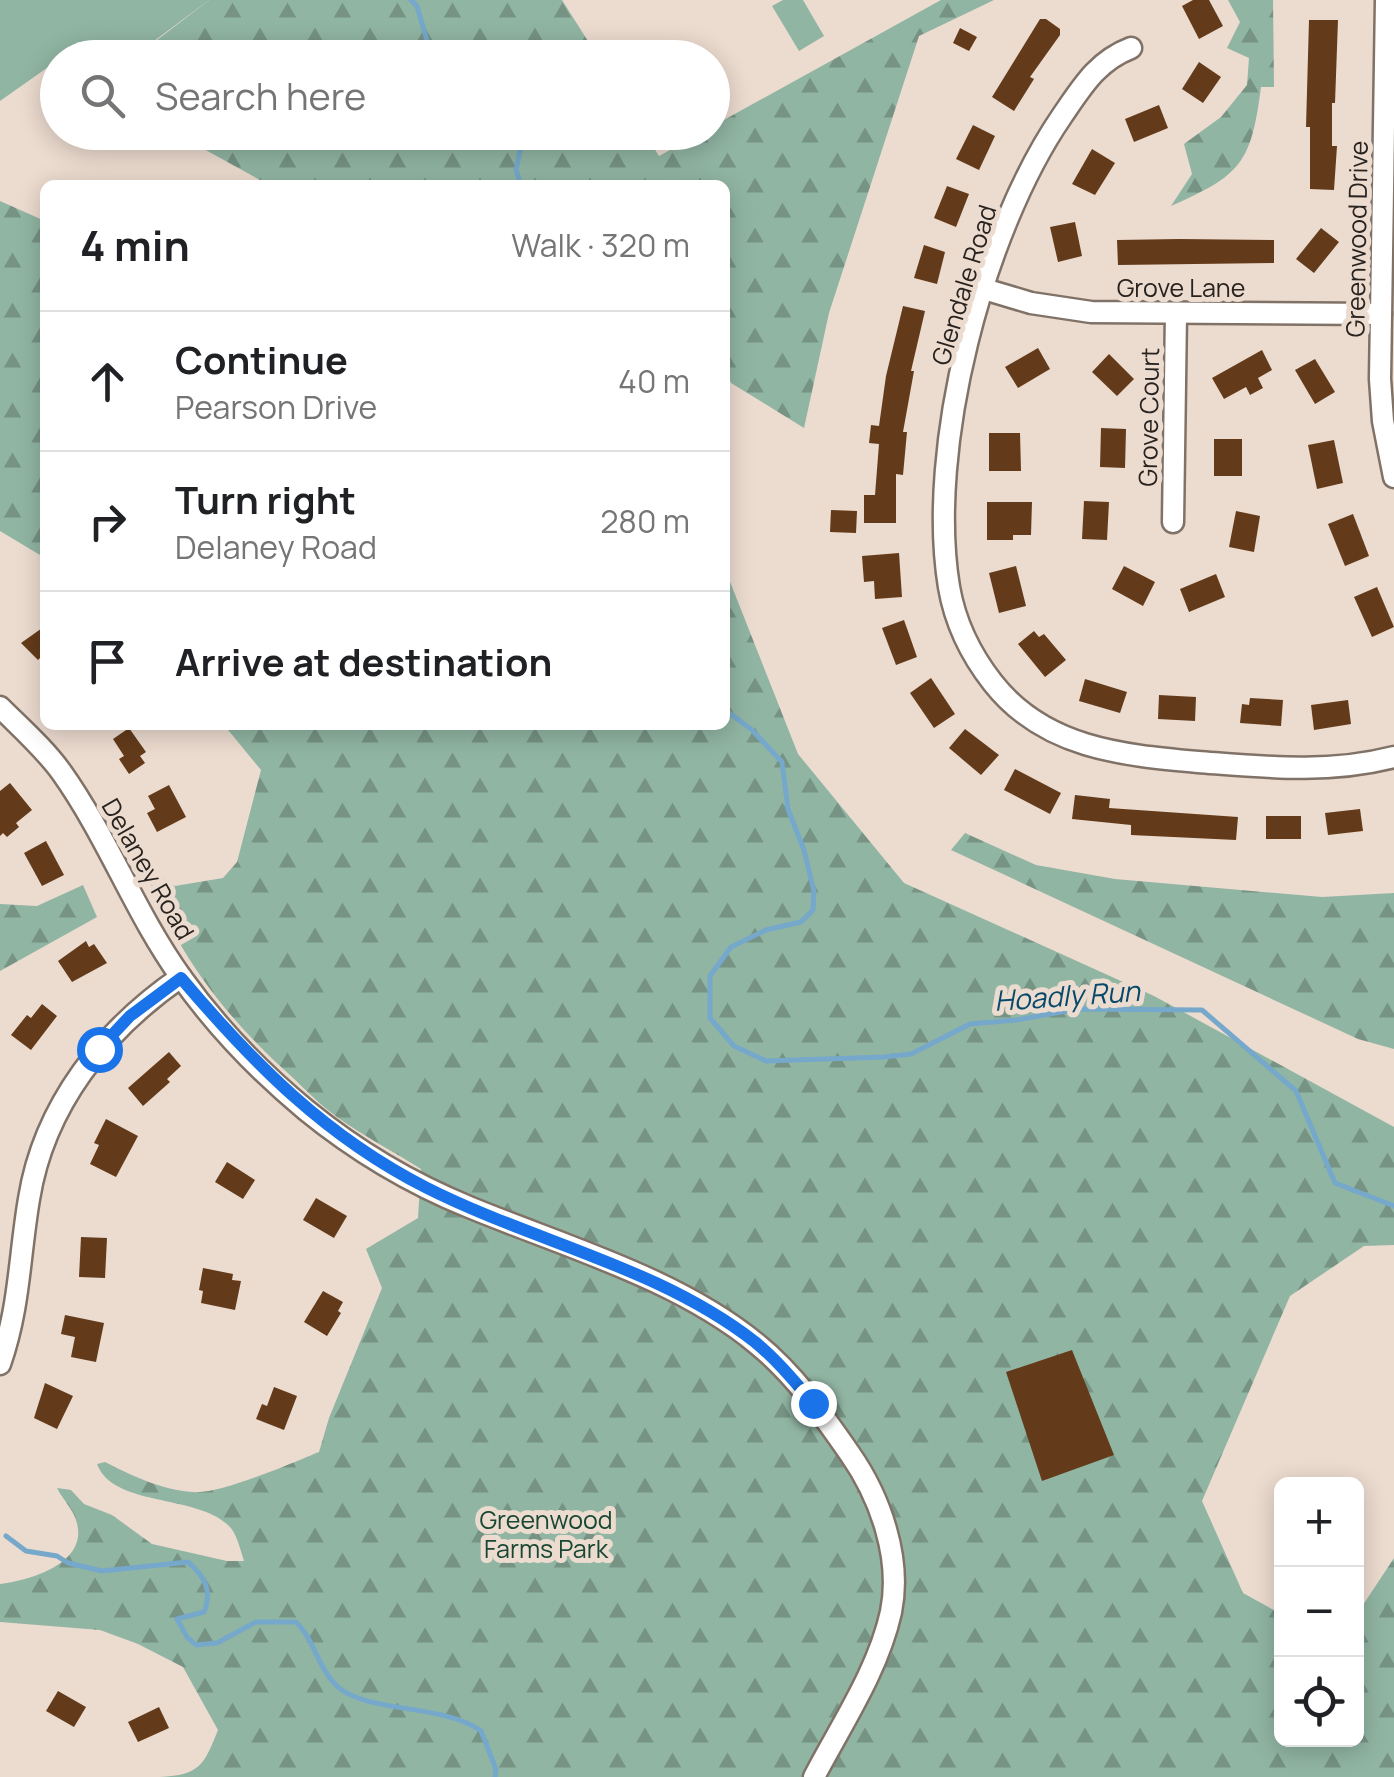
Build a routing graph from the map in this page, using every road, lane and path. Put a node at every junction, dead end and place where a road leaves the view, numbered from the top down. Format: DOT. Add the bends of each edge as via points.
graph roads {
  1 [pos="1386,0"];
  2 [pos="1131,48"];
  3 [pos="984,289"];
  4 [pos="1176,313"];
  5 [pos="1381,314"];
  6 [pos="1394,477"];
  7 [pos="1173,522"];
  8 [pos="0,706"];
  9 [pos="1394,757"];
  10 [pos="181,978"];
  11 [pos="0,1364"];
  12 [pos="814,1777"];
  1 -- 5 [label="street, Greenwood Drive"];
  2 -- 3 [label="street, Glendale Road" via="1103,62 1054,128 1008,220"];
  3 -- 4 [label="street, Grove Lane" via="1060,309"];
  3 -- 9 [label="street, Glendale Road" via="949,450 946,568 956,616 995,686 1038,724 1124,756 1285,769"];
  4 -- 5 [label="street, Grove Lane"];
  4 -- 7 [label="street, Grove Court"];
  5 -- 6 [label="street, Greenwood Drive" via="1383,421"];
  8 -- 10 [label="street, Delaney Road" via="60,771"];
  10 -- 11 [label="street" via="99,1049 60,1108 32,1182 20,1292"];
  10 -- 12 [label="street, Delaney Road" via="266,1073 339,1135 429,1189 710,1312 758,1344 813,1403 877,1502 892,1590 882,1643"];
}
